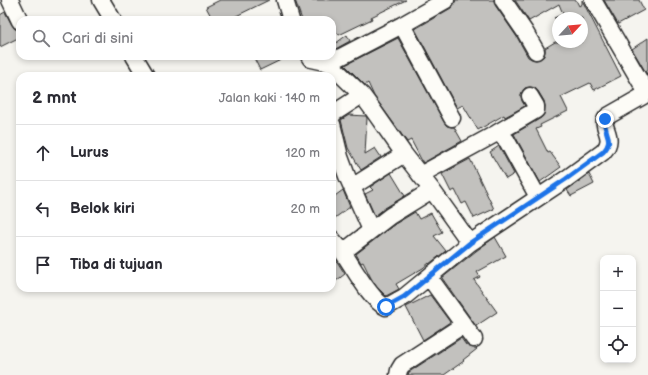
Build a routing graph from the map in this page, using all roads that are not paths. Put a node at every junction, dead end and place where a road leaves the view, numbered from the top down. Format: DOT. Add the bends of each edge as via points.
graph roads {
  1 [pos="10,0"];
  2 [pos="101,0"];
  3 [pos="285,0"];
  4 [pos="446,0"];
  5 [pos="503,0"];
  6 [pos="594,0"];
  7 [pos="18,16"];
  8 [pos="111,16"];
  9 [pos="290,16"];
  10 [pos="402,25"];
  11 [pos="536,51"];
  12 [pos="336,59"];
  13 [pos="136,60"];
  14 [pos="316,60"];
  15 [pos="335,60"];
  16 [pos="329,63"];
  17 [pos="144,72"];
  18 [pos="362,95"];
  19 [pos="530,96"];
  20 [pos="336,111"];
  21 [pos="452,118"];
  22 [pos="497,133"];
  23 [pos="336,141"];
  24 [pos="404,154"];
  25 [pos="420,175"];
  26 [pos="352,187"];
  27 [pos="432,190"];
  28 [pos="538,197"];
  29 [pos="371,230"];
  30 [pos="470,243"];
  31 [pos="336,244"];
  32 [pos="343,252"];
  33 [pos="429,277"];
  34 [pos="463,325"];
  35 [pos="474,339"];
  36 [pos="398,375"];
  1 -- 7 [label="street"];
  2 -- 8 [label="street"];
  3 -- 9 [label="street"];
  4 -- 10 [label="street"];
  5 -- 11 [label="street"];
  6 -- 28 [label="street" via="646,93 605,119 609,140 603,152"];
  10 -- 12 [label="street"];
  10 -- 21 [label="street"];
  13 -- 17 [label="street"];
  14 -- 16 [label="street"];
  15 -- 16 [label="street"];
  16 -- 18 [label="street"];
  18 -- 20 [label="street"];
  18 -- 24 [label="street"];
  19 -- 22 [label="street" via="536,110"];
  22 -- 25 [label="street"];
  22 -- 28 [label="street" via="507,141"];
  23 -- 26 [label="street"];
  24 -- 25 [label="street"];
  24 -- 26 [label="street"];
  25 -- 27 [label="street"];
  26 -- 29 [label="street"];
  27 -- 29 [label="street"];
  27 -- 30 [label="street"];
  28 -- 30 [label="street"];
  29 -- 32 [label="street"];
  30 -- 33 [label="street"];
  31 -- 32 [label="street"];
  32 -- 33 [label="street" via="373,296 386,307 404,297"];
  33 -- 34 [label="street"];
  34 -- 35 [label="street"];
  34 -- 36 [label="street" via="402,365"];
}
